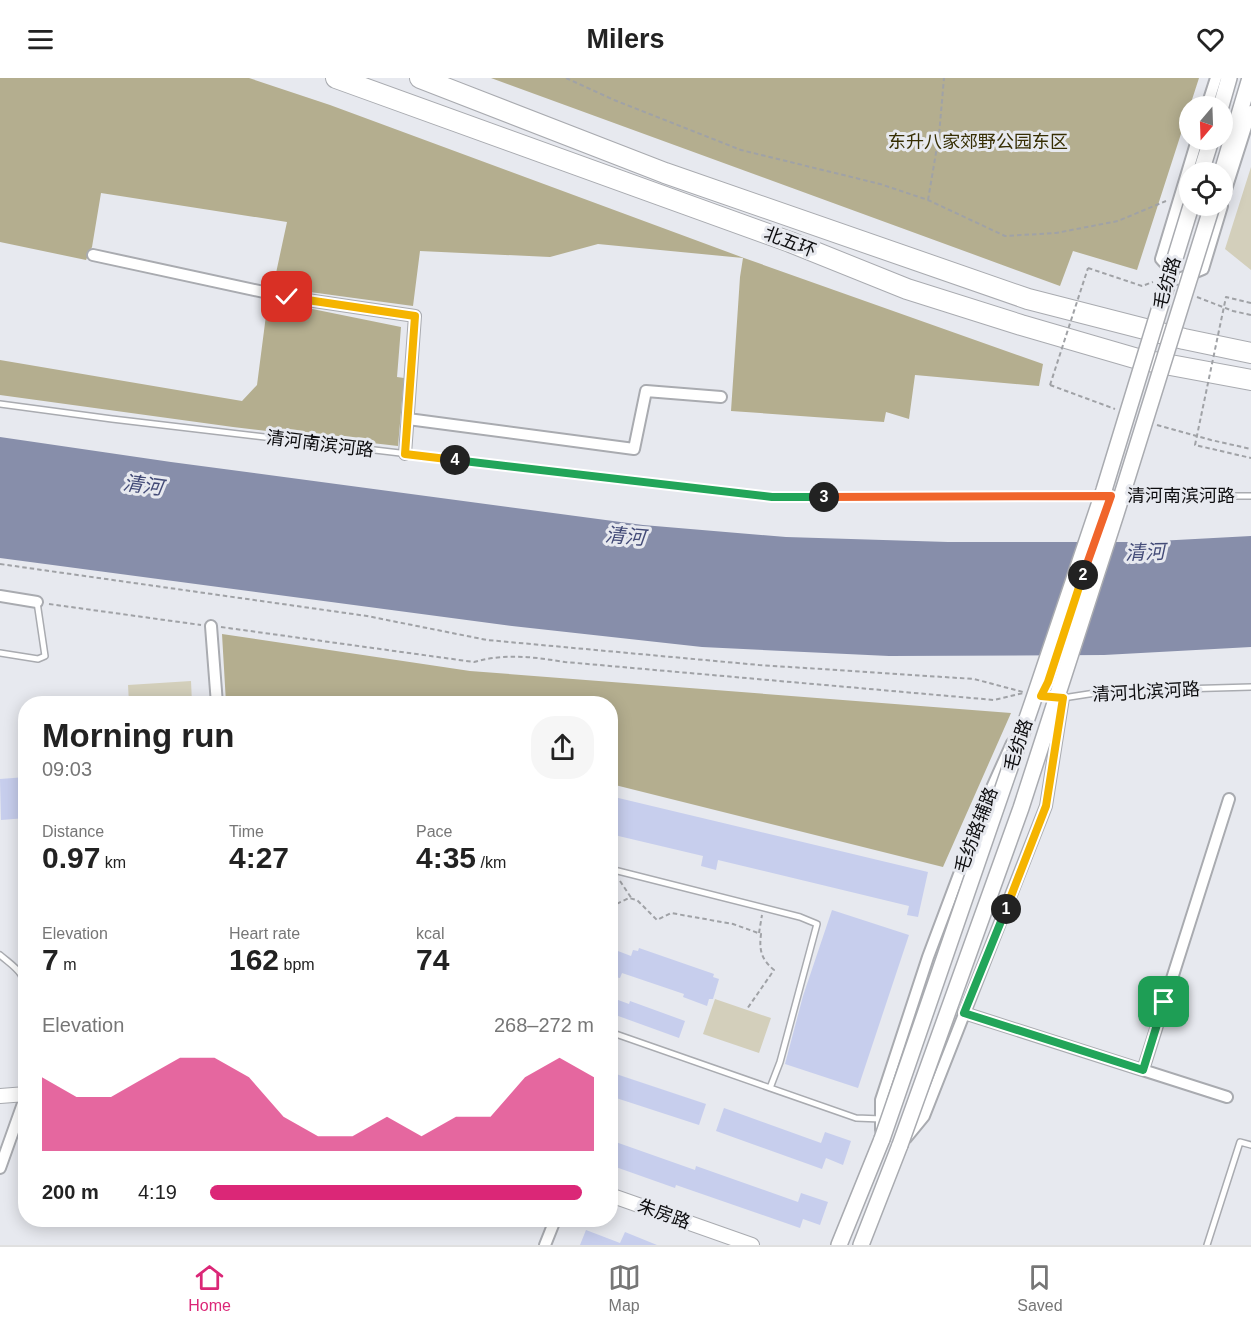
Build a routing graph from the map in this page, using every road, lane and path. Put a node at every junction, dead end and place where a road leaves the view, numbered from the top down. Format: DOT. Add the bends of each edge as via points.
graph roads {
  1 [pos="336,78"];
  2 [pos="420,78"];
  3 [pos="566,78"];
  4 [pos="944,78"];
  5 [pos="1216,78"];
  6 [pos="1229,78"];
  7 [pos="1250,78"];
  8 [pos="1210,96"];
  9 [pos="1224,96"];
  10 [pos="1251,111"];
  11 [pos="1225,162"];
  12 [pos="1233,169"];
  13 [pos="928,200"];
  14 [pos="1179,200"];
  15 [pos="1166,201"];
  16 [pos="1188,216"];
  17 [pos="1209,216"];
  18 [pos="1218,216"];
  19 [pos="93,255"];
  20 [pos="1154,282"];
  21 [pos="1195,297"];
  22 [pos="1251,303"];
  23 [pos="1251,315"];
  24 [pos="1251,353"];
  25 [pos="1251,380"];
  26 [pos="721,397"];
  27 [pos="1093,402"];
  28 [pos="0,404"];
  29 [pos="408,419"];
  30 [pos="1153,423"];
  31 [pos="1251,449"];
  32 [pos="405,454"];
  33 [pos="1251,458"];
  34 [pos="1111,496"];
  35 [pos="1251,496"];
  36 [pos="0,564"];
  37 [pos="0,596"];
  38 [pos="37,602"];
  39 [pos="211,626"];
  40 [pos="0,653"];
  41 [pos="1251,687"];
  42 [pos="216,696"];
  43 [pos="1041,696"];
  44 [pos="1063,698"];
  45 [pos="1229,799"];
  46 [pos="618,871"];
  47 [pos="618,878"];
  48 [pos="632,899"];
  49 [pos="618,904"];
  50 [pos="764,908"];
  51 [pos="759,933"];
  52 [pos="0,955"];
  53 [pos="18,970"];
  54 [pos="747,1010"];
  55 [pos="964,1013"];
  56 [pos="618,1035"];
  57 [pos="1143,1070"];
  58 [pos="770,1088"];
  59 [pos="18,1095"];
  60 [pos="0,1096"];
  61 [pos="1227,1097"];
  62 [pos="18,1117"];
  63 [pos="881,1119"];
  64 [pos="882,1139"];
  65 [pos="900,1145"];
  66 [pos="1251,1145"];
  67 [pos="0,1168"];
  68 [pos="618,1198"];
  69 [pos="552,1227"];
  70 [pos="545,1245"];
  71 [pos="752,1245"];
  72 [pos="839,1245"];
  73 [pos="861,1245"];
  74 [pos="1207,1245"];
  1 -- 25 [label="highway, 北五环" via="779,238 907,289 1138,359"];
  2 -- 24 [label="highway, 北五环" via="665,173 1028,299"];
  3 -- 13 [label="path" via="741,150 880,184"];
  4 -- 13 [label="path"];
  5 -- 8 [label="street"];
  6 -- 9 [label="main road"];
  7 -- 11 [label="main road"];
  10 -- 12 [label="street"];
  13 -- 15 [label="path" via="1005,236 1056,233 1118,221"];
  14 -- 18 [label="street" via="1161,259 1179,279 1203,269"];
  16 -- 64 [label="main road, 毛纺路, bridge" via="1104,490"];
  17 -- 65 [label="main road, 毛纺路, bridge" via="1025,797"];
  19 -- 29 [label="street" via="287,297 415,316"];
  20 -- 27 [label="path, bridge" via="1142,286 1088,268 1050,386"];
  21 -- 23 [label="path"];
  22 -- 33 [label="path, bridge" via="1226,297 1195,445"];
  26 -- 29 [label="street" via="646,391 634,449"];
  28 -- 32 [label="lane, 清河南滨河路"];
  29 -- 32 [label="street"];
  30 -- 31 [label="path"];
  32 -- 34 [label="lane, 清河南滨河路" via="772,497"];
  34 -- 35 [label="lane, 清河南滨河路"];
  34 -- 43 [label="street, 毛纺路辅路"];
  36 -- 39 [label="path" via="367,616 487,640 759,665 974,679 1025,692 994,700 536,657 508,656 474,662"];
  37 -- 38 [label="street"];
  38 -- 39 [label="path"];
  38 -- 40 [label="lane" via="45,656 38,659"];
  39 -- 42 [label="street"];
  41 -- 44 [label="lane, 清河北滨河路" via="1108,691"];
  43 -- 44 [label="lane, 清河北滨河路"];
  43 -- 63 [label="street, 毛纺路辅路" via="1004,759 980,818 928,957 881,1100"];
  44 -- 55 [label="street" via="1046,806"];
  45 -- 57 [label="street"];
  46 -- 50 [label="lane"];
  47 -- 48 [label="path"];
  48 -- 49 [label="path"];
  48 -- 51 [label="path" via="657,920 671,913"];
  50 -- 51 [label="path"];
  50 -- 58 [label="lane" via="817,924"];
  51 -- 54 [label="path" via="764,962 774,970"];
  52 -- 53 [label="lane"];
  55 -- 57 [label="street"];
  55 -- 65 [label="street" via="924,1116"];
  56 -- 58 [label="lane"];
  57 -- 61 [label="street"];
  58 -- 63 [label="lane" via="856,1118"];
  59 -- 60 [label="street"];
  62 -- 67 [label="street"];
  63 -- 64 [label="street, 毛纺路辅路"];
  64 -- 72 [label="main road, 毛纺路"];
  65 -- 73 [label="main road, 毛纺路"];
  66 -- 74 [label="lane" via="1240,1142"];
  68 -- 71 [label="street, 朱房路"];
  69 -- 70 [label="street"];
}
